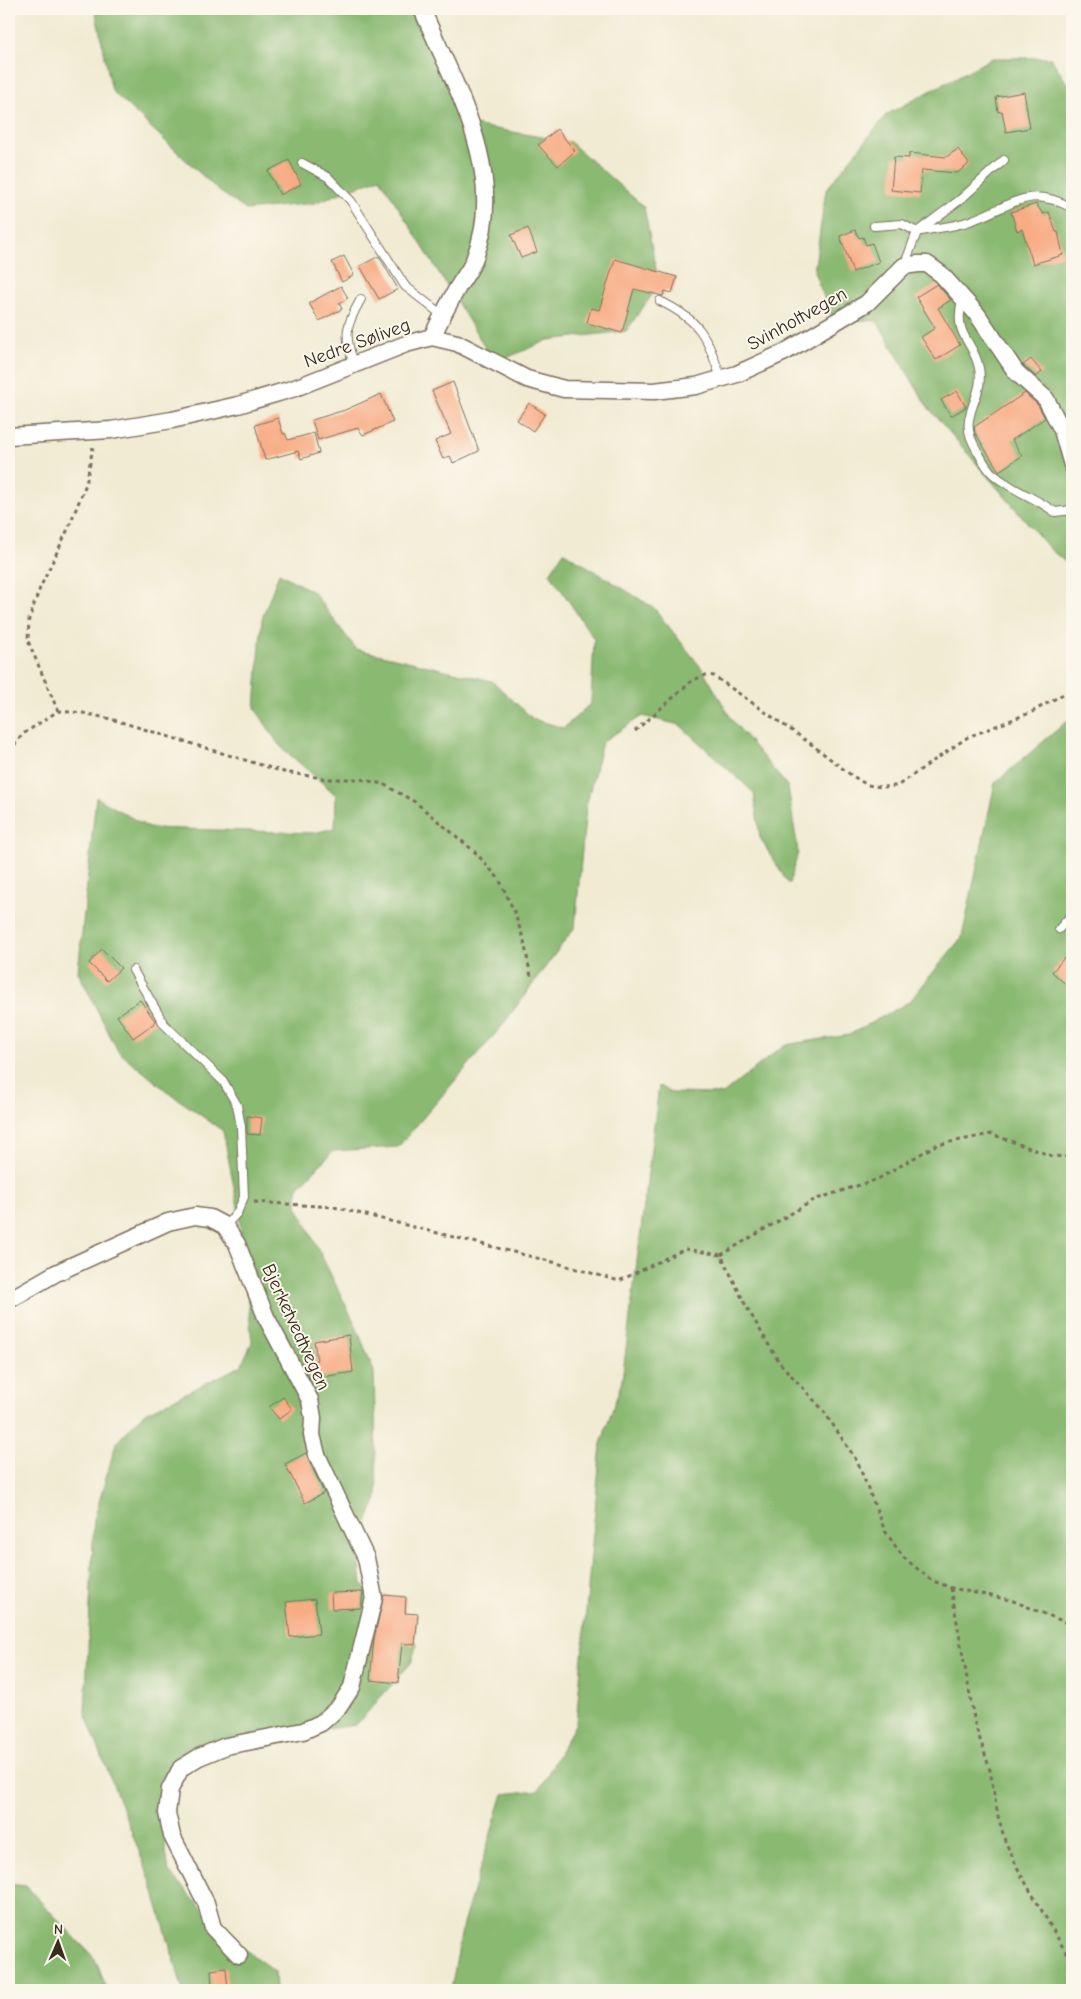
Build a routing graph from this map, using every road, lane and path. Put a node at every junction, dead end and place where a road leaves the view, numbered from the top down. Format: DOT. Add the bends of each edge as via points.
graph roads {
  1 [pos="422,9"];
  2 [pos="1004,160"];
  3 [pos="302,163"];
  4 [pos="1072,208"];
  5 [pos="874,226"];
  6 [pos="917,232"];
  7 [pos="904,266"];
  8 [pos="361,299"];
  9 [pos="962,300"];
  10 [pos="660,301"];
  11 [pos="442,315"];
  12 [pos="432,337"];
  13 [pos="354,366"];
  14 [pos="721,378"];
  15 [pos="94,431"];
  16 [pos="9,436"];
  17 [pos="1072,465"];
  18 [pos="1072,510"];
  19 [pos="1072,689"];
  20 [pos="58,711"];
  21 [pos="634,732"];
  22 [pos="9,752"];
  23 [pos="1072,914"];
  24 [pos="1059,929"];
  25 [pos="133,970"];
  26 [pos="531,977"];
  27 [pos="1072,1157"];
  28 [pos="243,1200"];
  29 [pos="225,1226"];
  30 [pos="722,1255"];
  31 [pos="9,1300"];
  32 [pos="951,1588"];
  33 [pos="1072,1625"];
  34 [pos="239,1955"];
  35 [pos="1072,1963"];
  1 -- 11 [label="street, Nedre Søliveg" via="460,94 476,140 485,197 484,227 475,258"];
  2 -- 6 [label="lane" via="962,199"];
  3 -- 11 [label="lane" via="328,177 351,202 404,286"];
  4 -- 6 [label="lane" via="1057,199 1034,197 1016,200 969,222"];
  5 -- 6 [label="lane" via="902,224"];
  6 -- 7 [label="lane"];
  7 -- 9 [label="street" via="928,264 941,274"];
  7 -- 14 [label="street, Svinholtvegen" via="867,303 831,327 778,356"];
  8 -- 13 [label="lane" via="346,328"];
  9 -- 17 [label="street" via="977,314 1016,372 1046,399 1062,430"];
  9 -- 18 [label="lane" via="960,329 979,367 980,389 969,419 969,434 975,447 992,474 1006,484 1055,512"];
  10 -- 14 [label="lane" via="695,322 709,342"];
  11 -- 12 [label="street, Nedre Søliveg"];
  12 -- 13 [label="street, Nedre Søliveg"];
  12 -- 14 [label="street, Svinholtvegen" via="457,343 527,379 564,389 654,390 696,386"];
  13 -- 15 [label="street, Nedre Søliveg" via="238,405 172,420"];
  15 -- 16 [label="street, Nedre Søliveg"];
  15 -- 20 [label="path" via="86,484 29,619 28,641"];
  19 -- 21 [label="path" via="1032,712 968,736 897,786 867,785 714,676 706,674 693,680"];
  20 -- 22 [label="path" via="23,734"];
  20 -- 26 [label="path" via="112,719 284,772 383,784 415,802 474,851 499,879 517,918"];
  23 -- 24 [label="lane"];
  25 -- 28 [label="lane" via="164,1024 223,1081 237,1105 242,1127"];
  27 -- 30 [label="path" via="1052,1156 992,1134 936,1145 878,1178 814,1200"];
  28 -- 29 [label="lane"];
  28 -- 30 [label="path" via="334,1207 619,1281 685,1249"];
  29 -- 31 [label="street" via="210,1218 195,1216 168,1222 56,1273"];
  29 -- 34 [label="street, Bjerketvedtvegen" via="237,1244 266,1317 310,1400 316,1455 366,1558 374,1598 352,1688 339,1707 321,1723 303,1731 226,1746 199,1756 181,1768 170,1789 167,1813 172,1836 206,1903 213,1928"];
  30 -- 32 [label="path" via="746,1306 780,1362 823,1410 857,1461 885,1531 903,1557 931,1580"];
  32 -- 33 [label="path" via="1011,1600"];
  32 -- 35 [label="path" via="975,1724 990,1770 1005,1841"];
}
